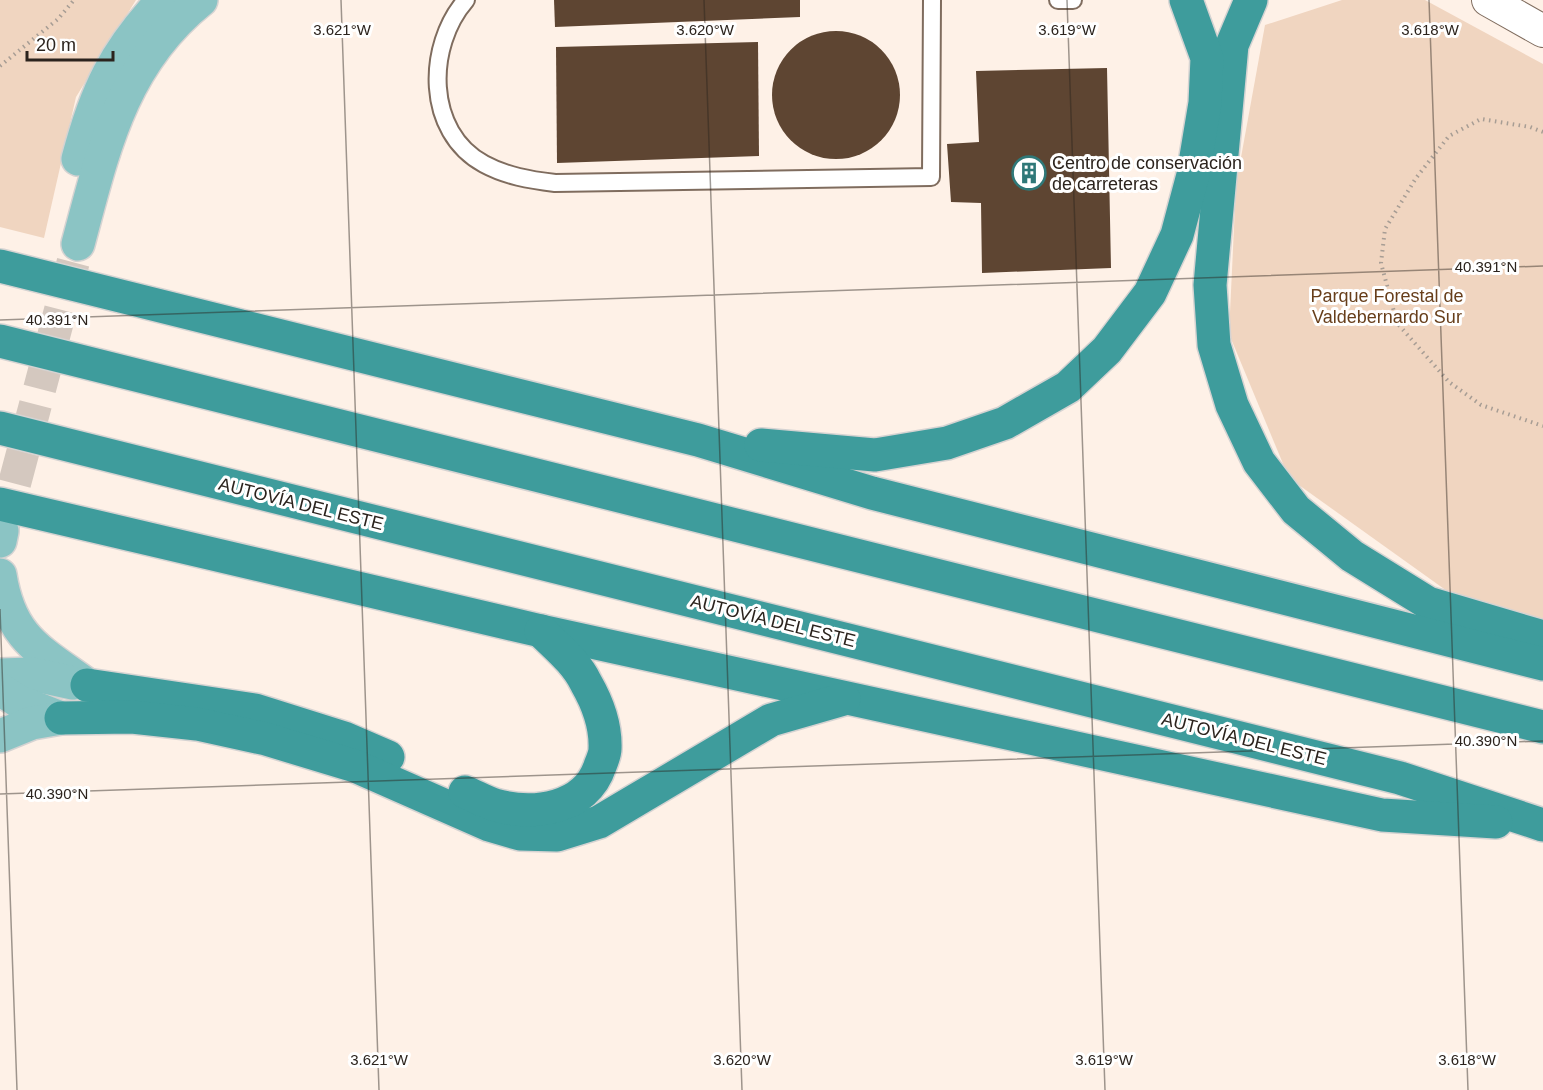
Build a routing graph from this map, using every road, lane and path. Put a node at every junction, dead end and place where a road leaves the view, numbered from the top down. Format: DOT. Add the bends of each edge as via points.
graph roads {
  1 [pos="74,0"];
  2 [pos="163,0"];
  3 [pos="201,0"];
  4 [pos="466,0"];
  5 [pos="932,0"];
  6 [pos="1058,0"];
  7 [pos="1073,0"];
  8 [pos="1186,0"];
  9 [pos="1251,0"];
  10 [pos="1488,0"];
  11 [pos="1543,31"];
  12 [pos="0,66"];
  13 [pos="1543,132"];
  14 [pos="0,267"];
  15 [pos="0,341"];
  16 [pos="1543,426"];
  17 [pos="0,428"];
  18 [pos="698,440"];
  19 [pos="1,525"];
  20 [pos="0,575"];
  21 [pos="541,631"];
  22 [pos="1543,637"];
  23 [pos="1543,664"];
  24 [pos="0,675"];
  25 [pos="87,685"];
  26 [pos="0,689"];
  27 [pos="848,698"];
  28 [pos="62,718"];
  29 [pos="1543,727"];
  30 [pos="0,736"];
  31 [pos="1543,825"];
  1 -- 12 [label="path" via="58,19"];
  2 -- 3 [label="main road" via="117,55 100,87 68,242 121,103 141,65 178,18"];
  4 -- 5 [label="lane" via="446,30 438,59 437,84 450,130 483,163 508,175 555,183 931,177"];
  6 -- 7 [label="lane"];
  8 -- 18 [label="highway" via="1207,58 1193,175 1177,235 1150,293 1107,350 1068,387 995,426 947,443 875,455"];
  9 -- 22 [label="highway" via="1232,45 1210,285 1214,345 1232,405 1259,462 1296,510 1352,556 1428,603"];
  10 -- 11 [label="street"];
  13 -- 16 [label="path" via="1481,119 1449,136 1384,229 1381,263 1397,324 1449,382 1481,405"];
  14 -- 18 [label="highway"];
  15 -- 29 [label="highway"];
  17 -- 31 [label="highway, AUTOVÍA DEL ESTE" via="1388,775"];
  18 -- 23 [label="highway" via="872,493"];
  19 -- 21 [label="highway"];
  20 -- 25 [label="main road" via="4,599 29,643"];
  21 -- 25 [label="highway" via="569,658 586,682 602,722 606,750 597,776 579,797 555,807 495,805 344,738 255,710"];
  21 -- 27 [label="highway"];
  24 -- 25 [label="main road" via="31,674"];
  26 -- 28 [label="main road" via="18,701"];
  27 -- 28 [label="highway" via="771,720 599,822 557,835 520,834 489,825 356,766 266,739 132,717"];
  27 -- 31 [label="highway" via="1382,815"];
  28 -- 30 [label="main road" via="32,723"];
}
